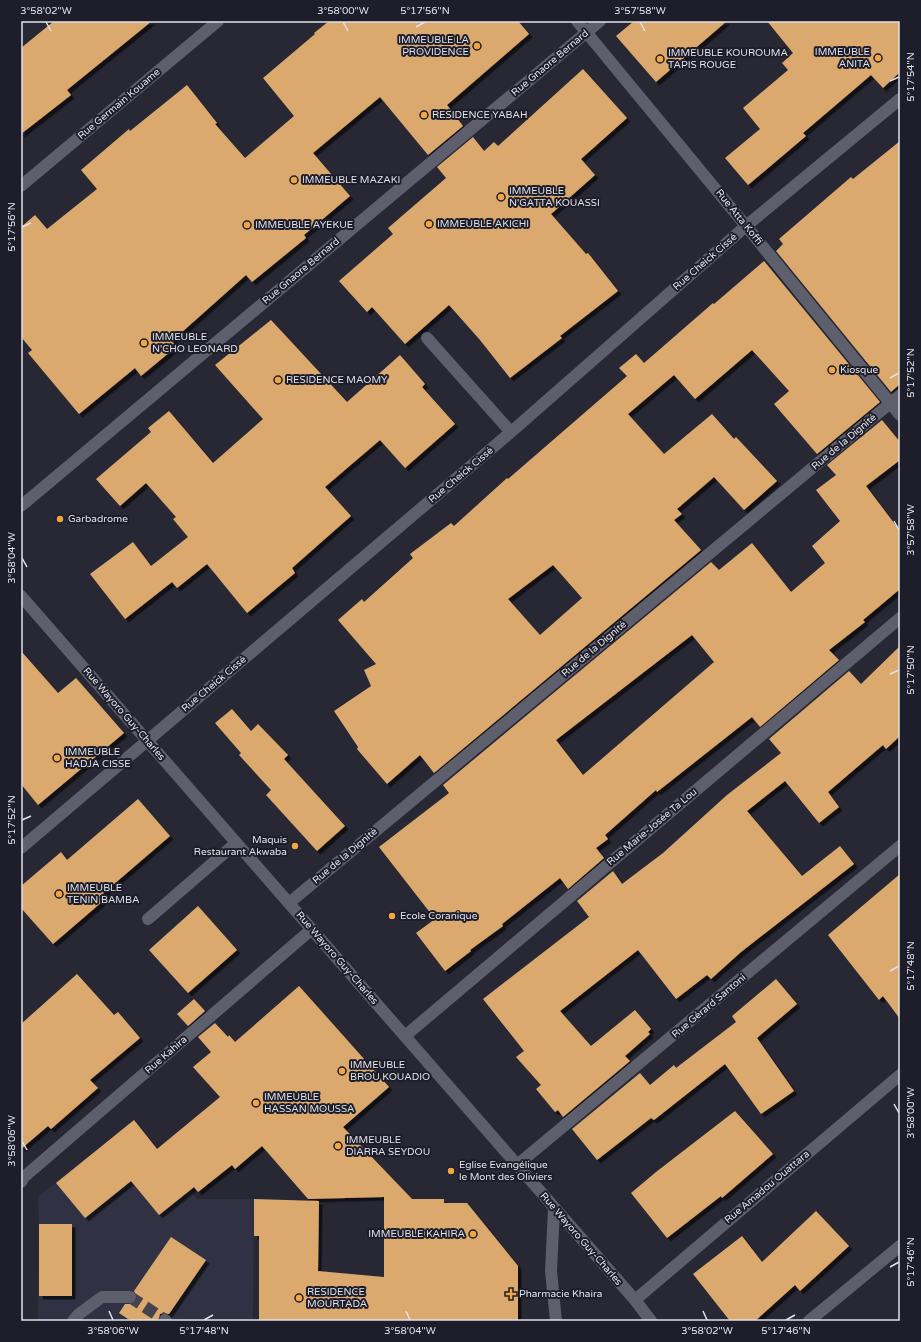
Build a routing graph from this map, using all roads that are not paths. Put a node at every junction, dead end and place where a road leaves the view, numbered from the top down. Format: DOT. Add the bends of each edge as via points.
graph roads {
  1 [pos="218,21"];
  2 [pos="577,21"];
  3 [pos="600,21"];
  4 [pos="586,33"];
  5 [pos="900,99"];
  6 [pos="21,186"];
  7 [pos="746,226"];
  8 [pos="427,338"];
  9 [pos="900,395"];
  10 [pos="890,403"];
  11 [pos="900,415"];
  12 [pos="512,432"];
  13 [pos="21,506"];
  14 [pos="21,596"];
  15 [pos="900,618"];
  16 [pos="147,741"];
  17 [pos="236,843"];
  18 [pos="900,846"];
  19 [pos="21,848"];
  20 [pos="289,903"];
  21 [pos="148,918"];
  22 [pos="312,930"];
  23 [pos="404,1036"];
  24 [pos="900,1075"];
  25 [pos="517,1165"];
  26 [pos="21,1182"];
  27 [pos="554,1209"];
  28 [pos="900,1246"];
  29 [pos="130,1297"];
  30 [pos="635,1300"];
  31 [pos="73,1321"];
  32 [pos="556,1321"];
  33 [pos="651,1321"];
  34 [pos="809,1321"];
  1 -- 6 [label="street, Rue Germain Kouame"];
  2 -- 4 [label="street, Rue Atta Koffi"];
  3 -- 4 [label="street, Rue Gnaore Bernard"];
  4 -- 7 [label="street, Rue Atta Koffi"];
  4 -- 13 [label="street, Rue Gnaore Bernard"];
  5 -- 7 [label="street, Rue Cheick Cissé"];
  7 -- 10 [label="street, Rue Atta Koffi"];
  7 -- 12 [label="street, Rue Cheick Cissé"];
  8 -- 12 [label="street"];
  9 -- 10 [label="street, Rue de la Dignité"];
  10 -- 11 [label="street, Rue Atta Koffi"];
  10 -- 20 [label="street, Rue de la Dignité"];
  12 -- 16 [label="street, Rue Cheick Cissé"];
  14 -- 16 [label="street, Rue Wayoro Guy-Charles"];
  15 -- 23 [label="street, Rue Marie-Josée Ta Lou"];
  16 -- 17 [label="street, Rue Wayoro Guy-Charles"];
  16 -- 19 [label="street, Rue Cheick Cissé"];
  17 -- 20 [label="street, Rue Wayoro Guy-Charles"];
  17 -- 21 [label="street"];
  18 -- 25 [label="street, Rue Gérard Santoni"];
  20 -- 22 [label="street, Rue Wayoro Guy-Charles"];
  22 -- 23 [label="street, Rue Wayoro Guy-Charles"];
  22 -- 26 [label="street, Rue Kahira"];
  23 -- 25 [label="street, Rue Wayoro Guy-Charles"];
  24 -- 30 [label="street, Rue Amadou Ouattara"];
  25 -- 27 [label="street, Rue Wayoro Guy-Charles"];
  27 -- 30 [label="street, Rue Wayoro Guy-Charles"];
  27 -- 32 [label="street" via="551,1271"];
  28 -- 34 [label="street"];
  29 -- 31 [label="street" via="102,1297"];
  30 -- 33 [label="street, Rue Wayoro Guy-Charles"];
}
